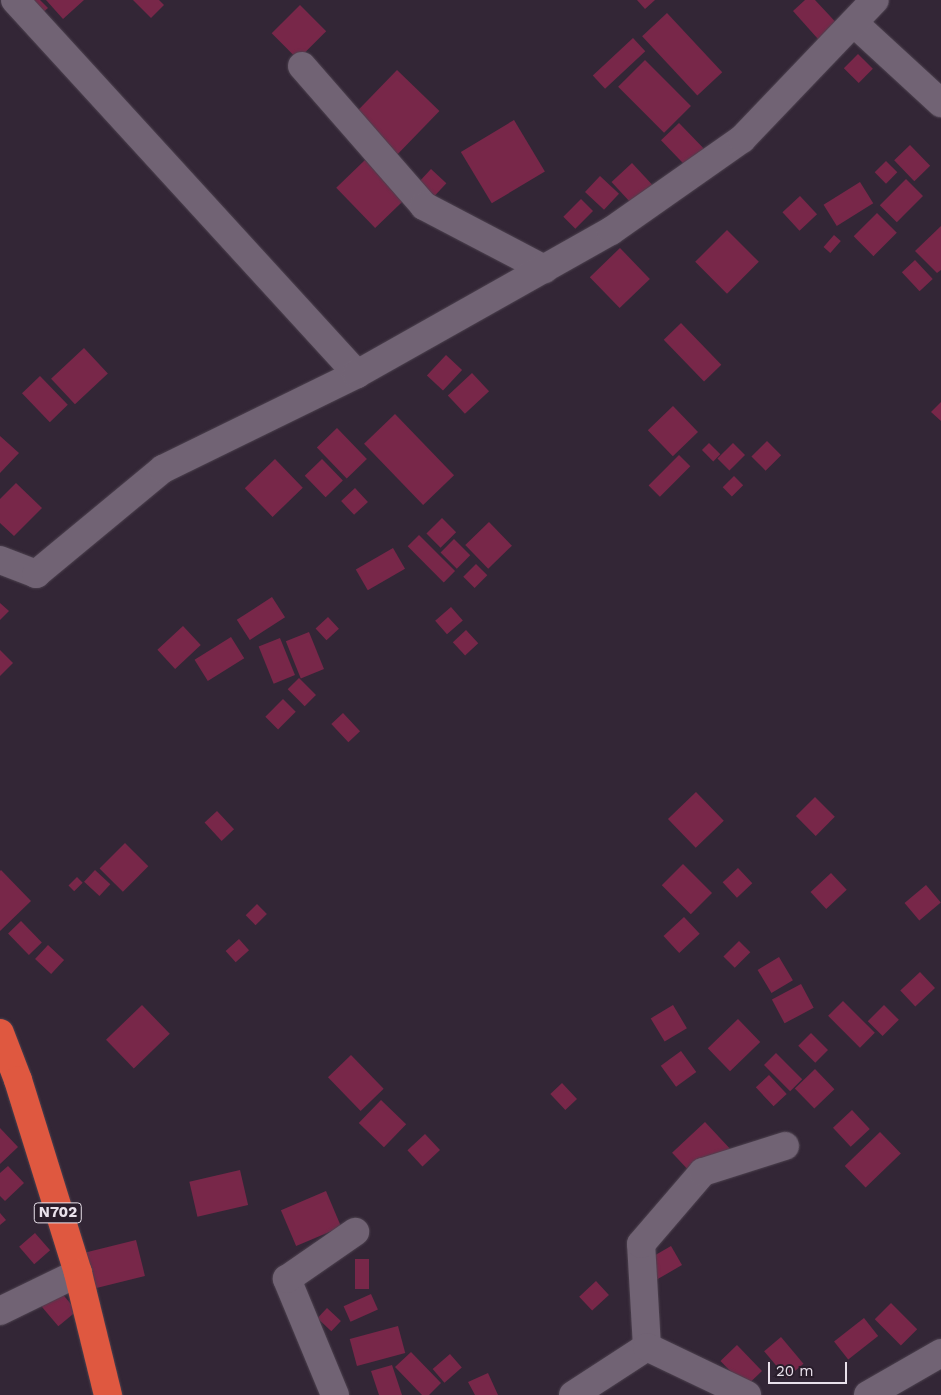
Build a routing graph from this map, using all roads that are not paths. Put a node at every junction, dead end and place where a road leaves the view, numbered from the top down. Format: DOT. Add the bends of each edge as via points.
graph roads {
  1 [pos="15,0"];
  2 [pos="874,0"];
  3 [pos="855,24"];
  4 [pos="302,66"];
  5 [pos="941,103"];
  6 [pos="544,269"];
  7 [pos="356,374"];
  8 [pos="0,560"];
  9 [pos="0,1033"];
  10 [pos="785,1146"];
  11 [pos="355,1232"];
  12 [pos="78,1273"];
  13 [pos="0,1311"];
  14 [pos="647,1347"];
  15 [pos="941,1353"];
  16 [pos="108,1395"];
  17 [pos="334,1395"];
  18 [pos="573,1395"];
  19 [pos="747,1395"];
  20 [pos="868,1395"];
  1 -- 7 [label="street"];
  2 -- 3 [label="street"];
  3 -- 5 [label="street"];
  3 -- 6 [label="street" via="742,139 611,231"];
  4 -- 6 [label="street" via="424,206"];
  6 -- 7 [label="street"];
  7 -- 8 [label="street" via="162,469 36,574"];
  9 -- 12 [label="highway, N702" via="18,1080"];
  10 -- 14 [label="street" via="703,1172 641,1244"];
  11 -- 17 [label="street" via="287,1279"];
  12 -- 13 [label="street"];
  12 -- 16 [label="highway, N702"];
  14 -- 18 [label="street"];
  14 -- 19 [label="street"];
  15 -- 20 [label="street"];
}
